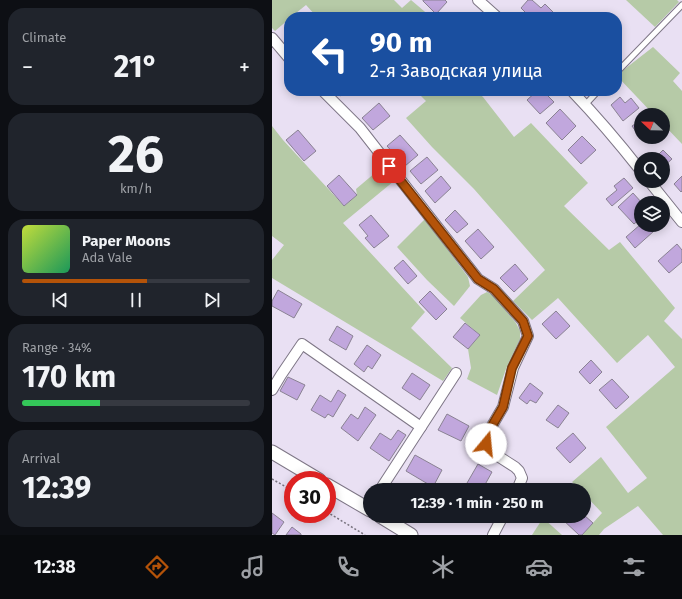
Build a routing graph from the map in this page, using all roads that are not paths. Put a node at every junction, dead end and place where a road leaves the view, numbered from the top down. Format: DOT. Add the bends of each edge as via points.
graph roads {
  1 [pos="478,0"];
  2 [pos="682,5"];
  3 [pos="491,12"];
  4 [pos="272,38"];
  5 [pos="284,52"];
  6 [pos="622,67"];
  7 [pos="328,96"];
  8 [pos="577,96"];
  9 [pos="593,96"];
  10 [pos="585,104"];
  11 [pos="634,162"];
  12 [pos="655,188"];
  13 [pos="682,222"];
  14 [pos="456,373"];
  15 [pos="272,390"];
  16 [pos="421,427"];
  17 [pos="272,452"];
  18 [pos="304,471"];
  19 [pos="385,483"];
  20 [pos="520,483"];
  21 [pos="336,490"];
  22 [pos="363,505"];
  23 [pos="391,523"];
  24 [pos="499,523"];
  25 [pos="411,535"];
  26 [pos="493,535"];
  1 -- 3 [label="street"];
  2 -- 6 [label="lane"];
  4 -- 5 [label="street"];
  7 -- 20 [label="street" via="360,128 478,279 494,289 523,321 528,336 512,368 503,407 486,436 486,444 490,451 519,471 522,478"];
  8 -- 10 [label="street"];
  9 -- 10 [label="lane"];
  10 -- 11 [label="street"];
  12 -- 13 [label="street"];
  14 -- 16 [label="street"];
  15 -- 16 [label="street" via="302,344"];
  16 -- 19 [label="street"];
  17 -- 18 [label="main road"];
  21 -- 22 [label="main road"];
  23 -- 25 [label="main road"];
  24 -- 26 [label="street"];
}
